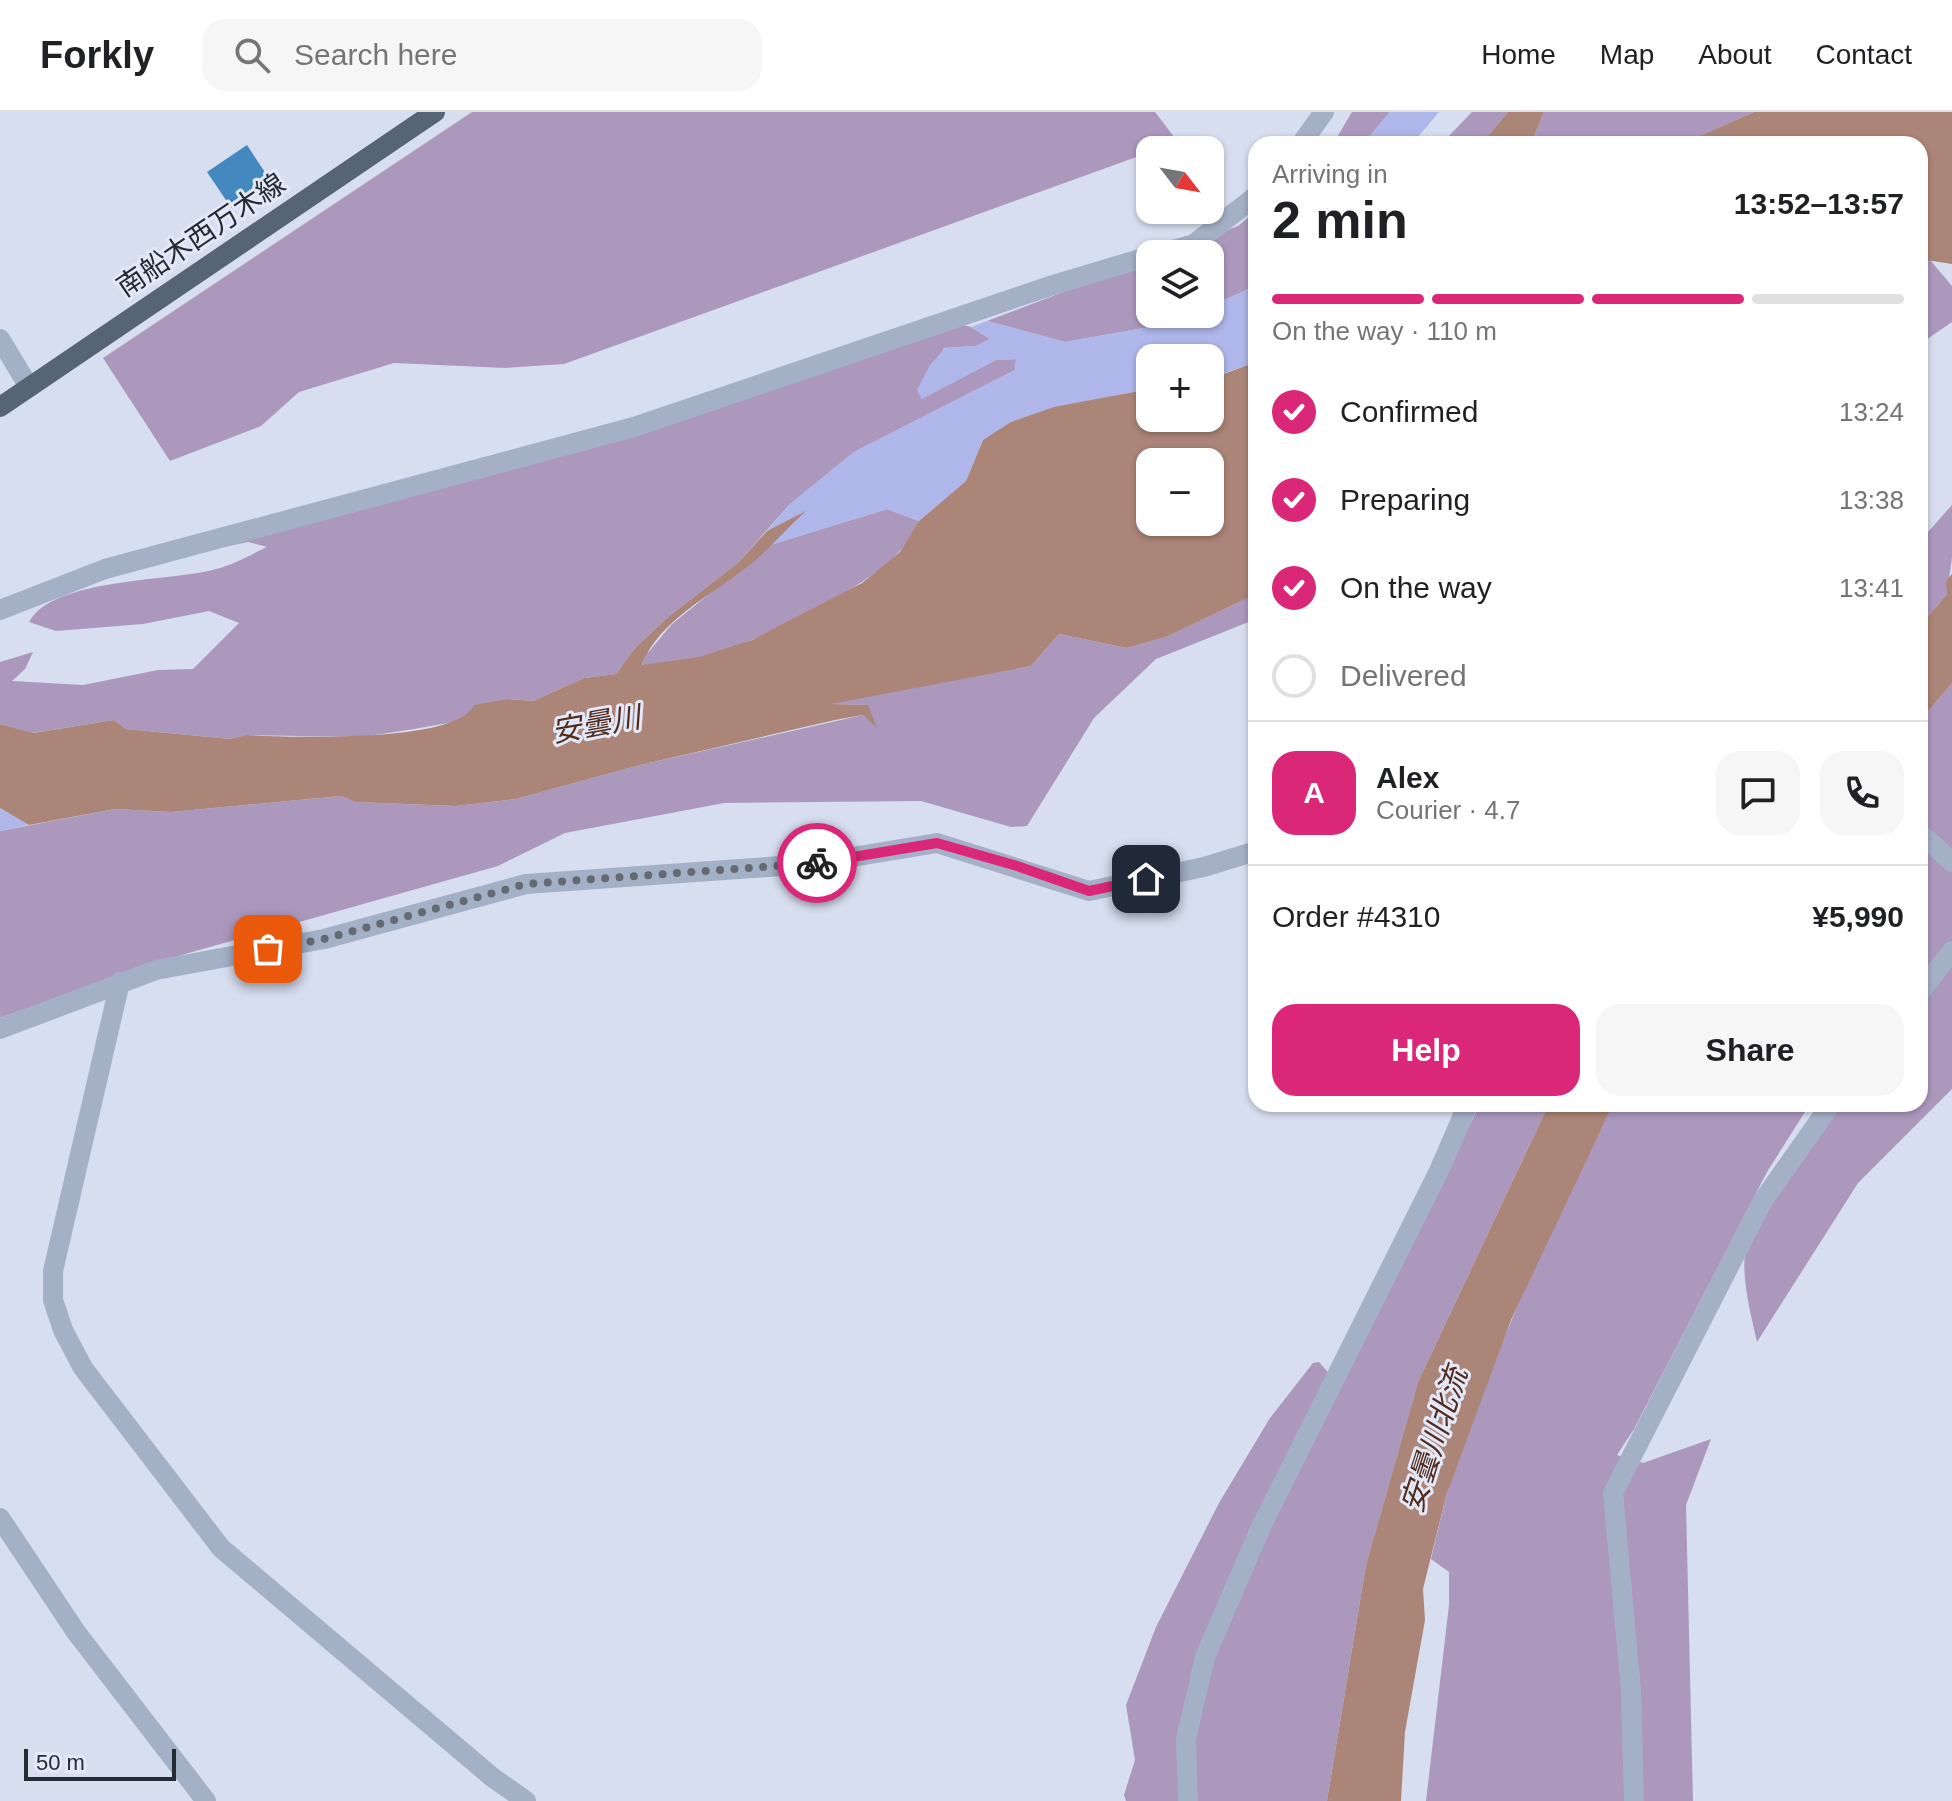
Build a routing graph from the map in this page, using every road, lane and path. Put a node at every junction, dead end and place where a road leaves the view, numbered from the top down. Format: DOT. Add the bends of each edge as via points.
graph roads {
  1 [pos="435,112"];
  2 [pos="1324,112"];
  3 [pos="1307,136"];
  4 [pos="1248,202"];
  5 [pos="1199,240"];
  6 [pos="1136,260"];
  7 [pos="0,339"];
  8 [pos="29,387"];
  9 [pos="0,407"];
  10 [pos="0,610"];
  11 [pos="1928,840"];
  12 [pos="1248,853"];
  13 [pos="1952,862"];
  14 [pos="1952,951"];
  15 [pos="120,982"];
  16 [pos="1928,982"];
  17 [pos="0,1029"];
  18 [pos="1465,1112"];
  19 [pos="1825,1112"];
  20 [pos="0,1518"];
  21 [pos="206,1801"];
  22 [pos="526,1801"];
  23 [pos="1188,1801"];
  24 [pos="1634,1801"];
  1 -- 8 [label="main road, 南船木西万木線"];
  2 -- 3 [label="street"];
  4 -- 5 [label="street"];
  6 -- 10 [label="street" via="634,427 105,569"];
  7 -- 8 [label="street"];
  8 -- 9 [label="main road, 南船木西万木線"];
  11 -- 13 [label="street"];
  12 -- 15 [label="street" via="1089,891 937,843 810,864 526,884 324,939 156,970"];
  14 -- 16 [label="street"];
  15 -- 17 [label="street"];
  15 -- 22 [label="street" via="53,1271 53,1300 63,1330 83,1368 221,1548"];
  18 -- 23 [label="street" via="1261,1527 1205,1657 1186,1739"];
  19 -- 24 [label="street" via="1762,1202 1613,1493 1631,1691"];
  20 -- 21 [label="street" via="76,1632"];
}
